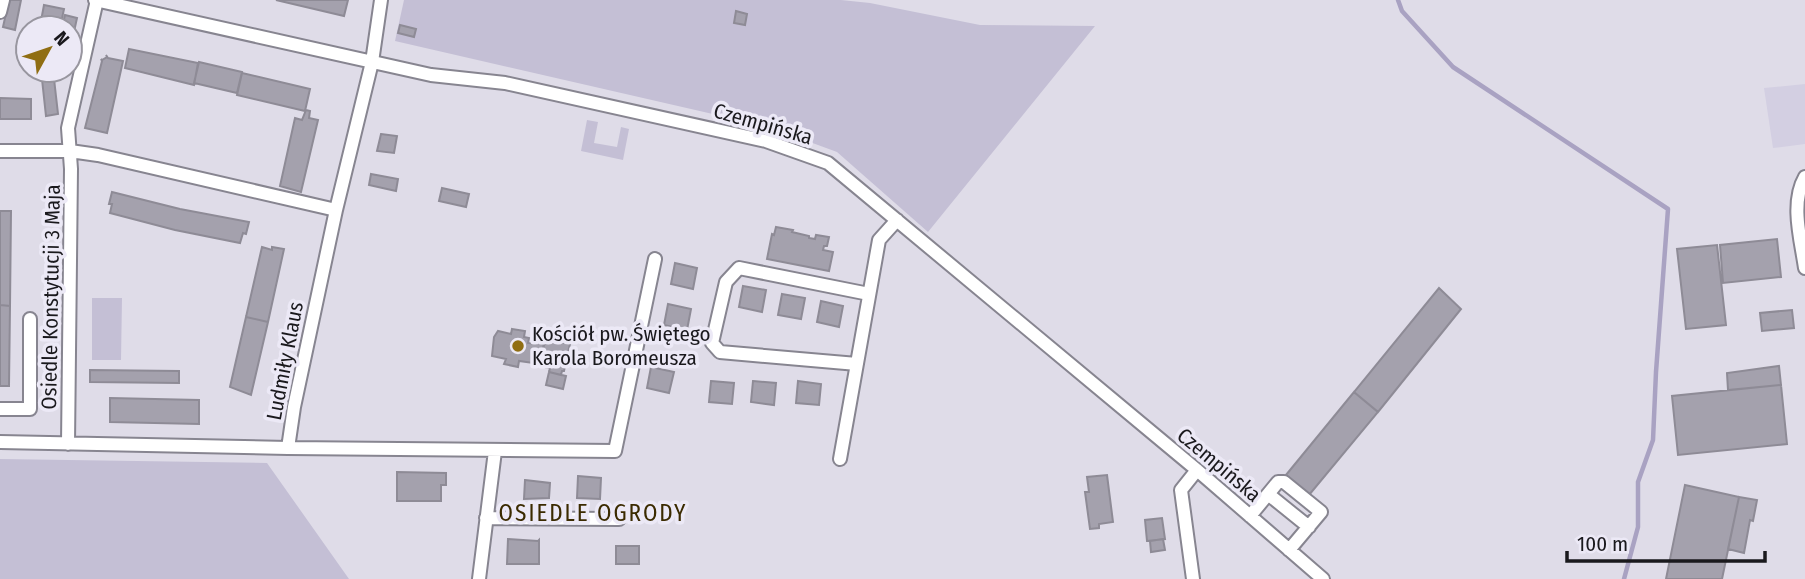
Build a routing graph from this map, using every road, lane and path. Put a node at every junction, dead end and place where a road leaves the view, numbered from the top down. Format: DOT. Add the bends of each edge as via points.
graph roads {
  1 [pos="3,0"];
  2 [pos="96,0"];
  3 [pos="381,0"];
  4 [pos="0,12"];
  5 [pos="372,62"];
  6 [pos="0,150"];
  7 [pos="70,151"];
  8 [pos="1805,177"];
  9 [pos="336,210"];
  10 [pos="897,220"];
  11 [pos="655,259"];
  12 [pos="1805,268"];
  13 [pos="869,294"];
  14 [pos="30,319"];
  15 [pos="857,365"];
  16 [pos="0,409"];
  17 [pos="0,442"];
  18 [pos="68,444"];
  19 [pos="288,448"];
  20 [pos="495,451"];
  21 [pos="840,459"];
  22 [pos="1197,470"];
  23 [pos="1271,490"];
  24 [pos="1250,516"];
  25 [pos="486,518"];
  26 [pos="619,519"];
  27 [pos="1311,524"];
  28 [pos="1289,550"];
  29 [pos="479,579"];
  30 [pos="1193,579"];
  31 [pos="1323,579"];
  1 -- 4 [label="street"];
  2 -- 5 [label="street, Czempińska"];
  2 -- 7 [label="street, Osiedle Konstytucji 3 Maja" via="68,128"];
  3 -- 5 [label="street, Ludmiły Klaus"];
  5 -- 9 [label="street, Ludmiły Klaus"];
  5 -- 10 [label="street, Czempińska" via="505,83 766,141 828,163"];
  6 -- 7 [label="street"];
  7 -- 9 [label="street"];
  7 -- 18 [label="street, Osiedle Konstytucji 3 Maja"];
  8 -- 12 [label="street" via="1798,209"];
  9 -- 19 [label="street, Ludmiły Klaus"];
  10 -- 13 [label="street" via="879,240"];
  10 -- 22 [label="street, Czempińska"];
  11 -- 20 [label="street" via="615,451"];
  13 -- 15 [label="street"];
  13 -- 15 [label="street" via="739,268 726,282 712,343 720,352"];
  14 -- 16 [label="street" via="30,410"];
  15 -- 21 [label="street"];
  17 -- 18 [label="street, Ludmiły Klaus"];
  18 -- 19 [label="street, Ludmiły Klaus"];
  19 -- 20 [label="street"];
  20 -- 25 [label="street"];
  22 -- 24 [label="street, Czempińska"];
  22 -- 30 [label="street" via="1181,490"];
  23 -- 24 [label="street"];
  23 -- 27 [label="street"];
  23 -- 27 [label="street" via="1283,482 1321,512"];
  24 -- 28 [label="street, Czempińska"];
  25 -- 26 [label="street"];
  25 -- 29 [label="street"];
  27 -- 28 [label="street"];
  28 -- 31 [label="street, Czempińska"];
}
